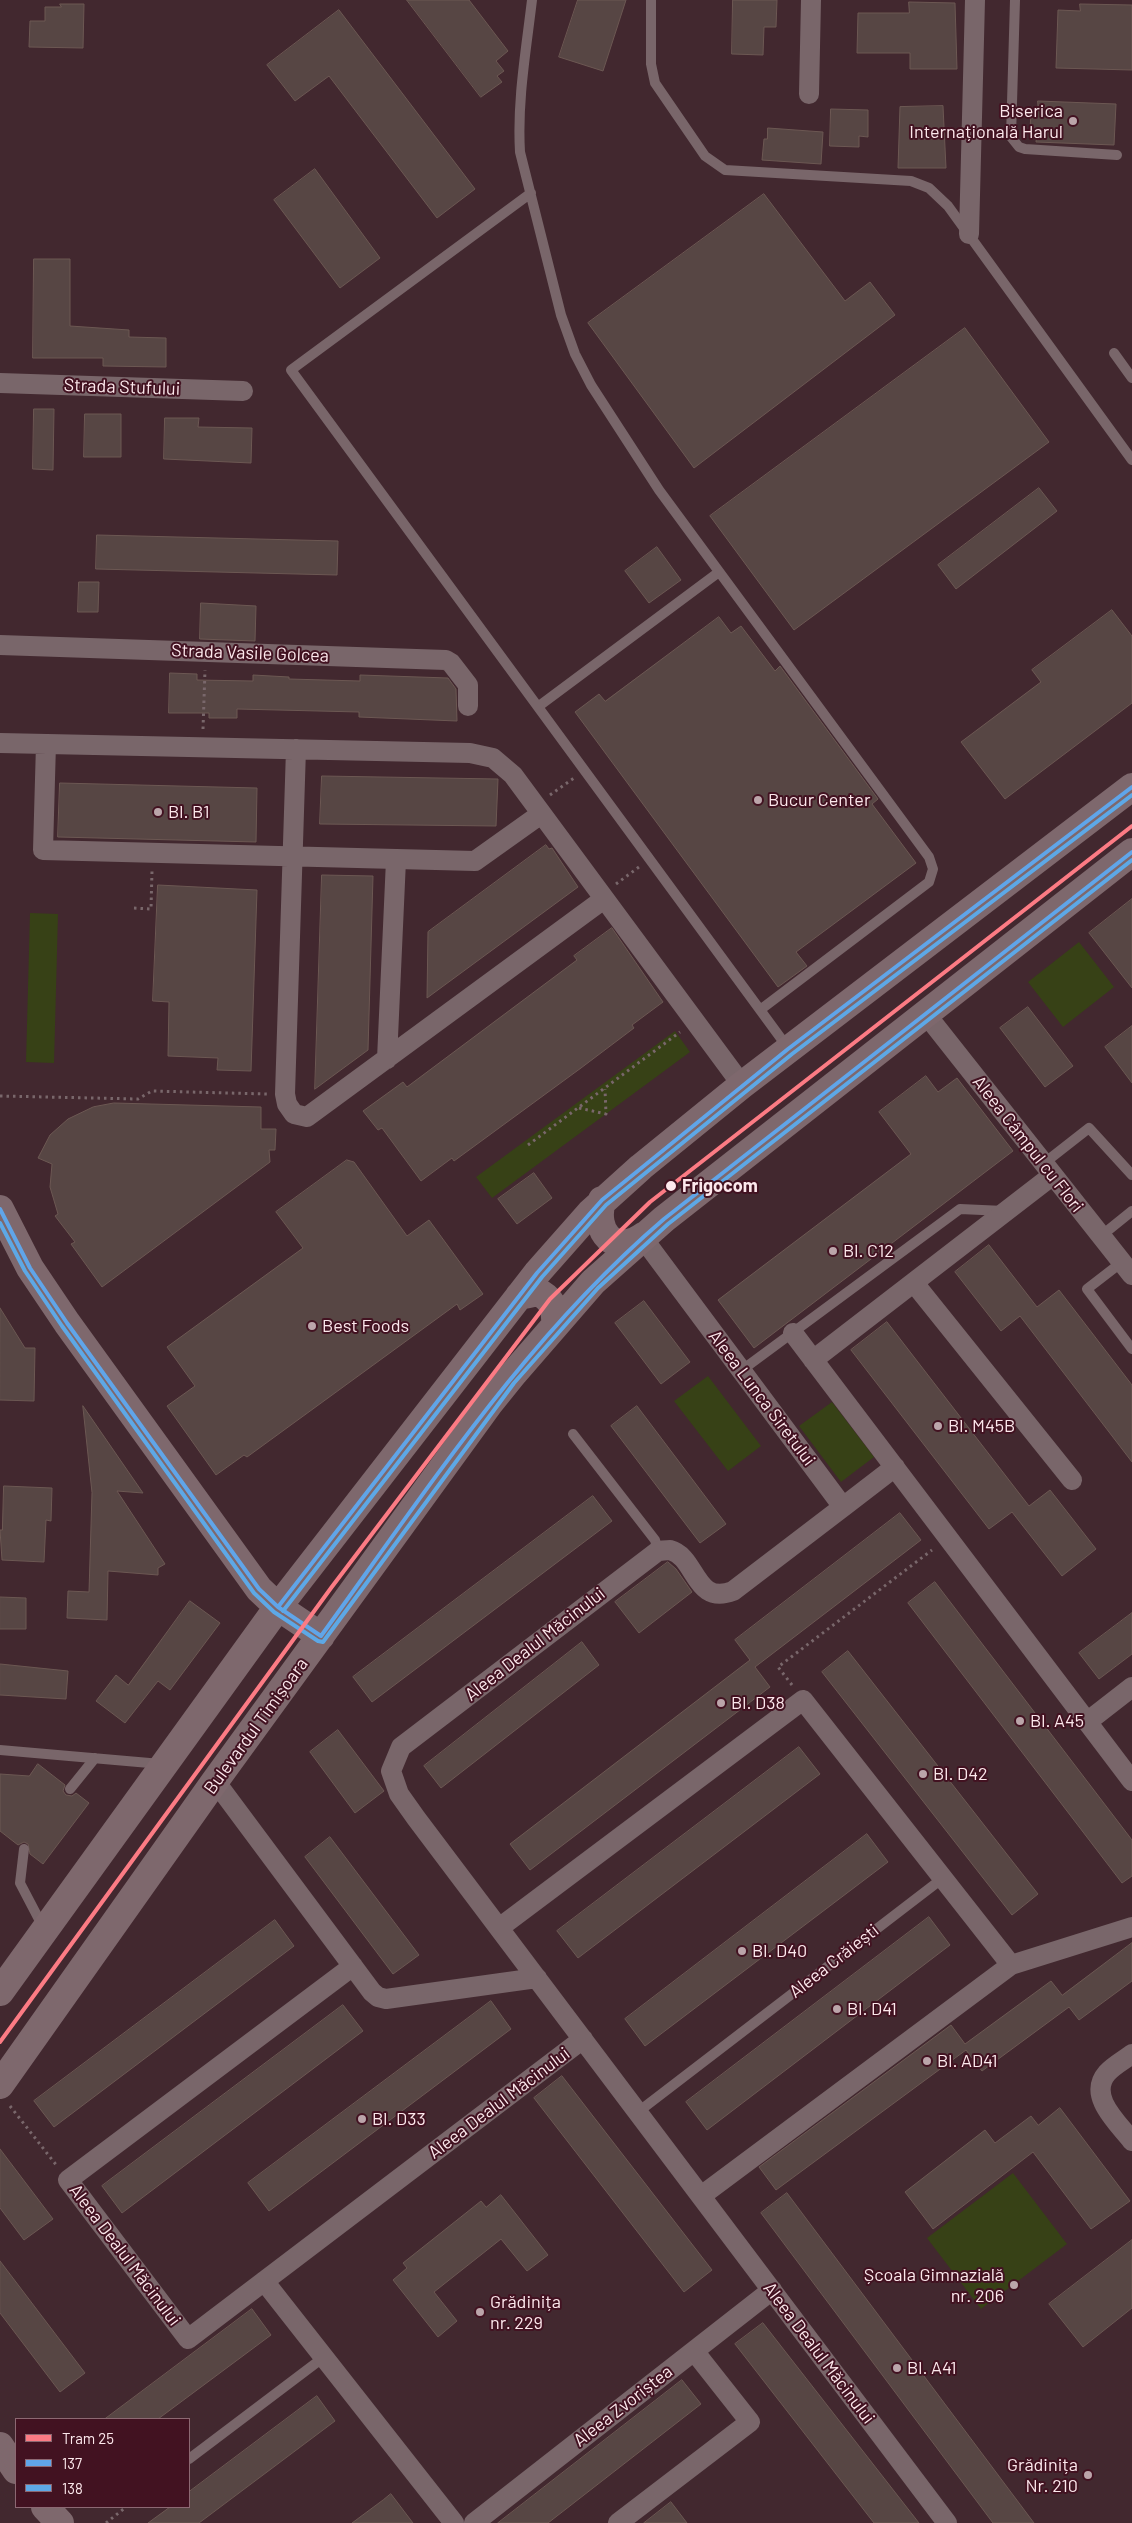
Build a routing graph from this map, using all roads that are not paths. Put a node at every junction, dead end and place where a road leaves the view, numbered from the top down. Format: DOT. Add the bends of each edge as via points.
graph roads {
  1 [pos="532,0"];
  2 [pos="651,0"];
  3 [pos="811,0"];
  4 [pos="975,0"];
  5 [pos="1015,0"];
  6 [pos="809,94"];
  7 [pos="1117,155"];
  8 [pos="531,193"];
  9 [pos="969,234"];
  10 [pos="1114,353"];
  11 [pos="1132,378"];
  12 [pos="0,383"];
  13 [pos="243,391"];
  14 [pos="1132,460"];
  15 [pos="719,572"];
  16 [pos="0,645"];
  17 [pos="468,706"];
  18 [pos="539,706"];
  19 [pos="0,743"];
  20 [pos="46,744"];
  21 [pos="296,749"];
  22 [pos="1132,787"];
  23 [pos="539,810"];
  24 [pos="1132,852"];
  25 [pos="292,857"];
  26 [pos="396,860"];
  27 [pos="603,897"];
  28 [pos="760,1010"];
  29 [pos="925,1012"];
  30 [pos="788,1049"];
  31 [pos="387,1059"];
  32 [pos="742,1085"];
  33 [pos="1048,1169"];
  34 [pos="1132,1175"];
  35 [pos="602,1200"];
  36 [pos="1132,1211"];
  37 [pos="1008,1212"];
  38 [pos="1,1215"];
  39 [pos="1101,1236"];
  40 [pos="642,1237"];
  41 [pos="1127,1269"];
  42 [pos="914,1282"];
  43 [pos="519,1296"];
  44 [pos="555,1325"];
  45 [pos="793,1333"];
  46 [pos="1132,1349"];
  47 [pos="813,1360"];
  48 [pos="742,1370"];
  49 [pos="573,1434"];
  50 [pos="895,1467"];
  51 [pos="1072,1480"];
  52 [pos="843,1507"];
  53 [pos="658,1551"];
  54 [pos="278,1607"];
  55 [pos="321,1636"];
  56 [pos="1132,1687"];
  57 [pos="1087,1722"];
  58 [pos="0,1750"];
  59 [pos="95,1758"];
  60 [pos="165,1764"];
  61 [pos="215,1781"];
  62 [pos="1132,1782"];
  63 [pos="70,1789"];
  64 [pos="24,1850"];
  65 [pos="943,1878"];
  66 [pos="1132,1927"];
  67 [pos="499,1928"];
  68 [pos="45,1930"];
  69 [pos="1011,1964"];
  70 [pos="353,1966"];
  71 [pos="537,1978"];
  72 [pos="0,1992"];
  73 [pos="583,2039"];
  74 [pos="1132,2054"];
  75 [pos="3,2093"];
  76 [pos="638,2112"];
  77 [pos="1132,2141"];
  78 [pos="702,2196"];
  79 [pos="264,2281"];
  80 [pos="772,2290"];
  81 [pos="694,2351"];
  82 [pos="324,2357"];
  83 [pos="0,2446"];
  84 [pos="190,2458"];
  85 [pos="0,2462"];
  86 [pos="15,2468"];
  87 [pos="0,2475"];
  88 [pos="15,2476"];
  89 [pos="15,2482"];
  90 [pos="46,2508"];
  91 [pos="60,2523"];
  92 [pos="454,2523"];
  93 [pos="474,2523"];
  94 [pos="618,2523"];
  95 [pos="948,2523"];
  1 -- 8 [label="lane" via="519,127 520,152"];
  2 -- 9 [label="lane" via="650,55 654,83 711,162 725,170 916,182 942,198"];
  3 -- 6 [label="street"];
  4 -- 9 [label="street"];
  5 -- 7 [label="lane" via="1011,137 1014,142 1025,149"];
  8 -- 15 [label="lane" via="561,315 575,354 591,385 659,490"];
  8 -- 18 [label="lane" via="291,370"];
  9 -- 14 [label="lane"];
  10 -- 11 [label="lane"];
  12 -- 13 [label="street, Strada Stufului"];
  15 -- 18 [label="lane"];
  15 -- 28 [label="lane" via="929,857 933,869 929,882"];
  16 -- 17 [label="street, Strada Vasile Golcea" via="446,660 467,682"];
  18 -- 28 [label="lane"];
  19 -- 20 [label="street"];
  20 -- 21 [label="street"];
  20 -- 25 [label="street" via="42,850"];
  21 -- 23 [label="street" via="482,754 503,764"];
  21 -- 25 [label="street"];
  22 -- 30 [label="main road"];
  23 -- 26 [label="street" via="475,861"];
  23 -- 27 [label="street"];
  24 -- 29 [label="main road, Bulevardul Timișoara"];
  25 -- 26 [label="street"];
  25 -- 31 [label="street" via="285,1094 290,1110 307,1117"];
  26 -- 31 [label="street"];
  27 -- 31 [label="street"];
  27 -- 32 [label="street"];
  28 -- 30 [label="lane"];
  29 -- 33 [label="street, Aleea Câmpul cu Flori"];
  29 -- 40 [label="main road, Bulevardul Timișoara"];
  30 -- 32 [label="main road"];
  32 -- 35 [label="main road"];
  33 -- 34 [label="lane" via="1089,1128"];
  33 -- 37 [label="street"];
  33 -- 39 [label="street, Aleea Câmpul cu Flori"];
  35 -- 40 [label="main road" via="599,1221 604,1234 624,1242"];
  35 -- 43 [label="main road"];
  36 -- 39 [label="lane"];
  37 -- 42 [label="street"];
  37 -- 45 [label="lane" via="960,1209"];
  38 -- 54 [label="main road" via="30,1268 67,1323 259,1589"];
  39 -- 41 [label="street, Aleea Câmpul cu Flori"];
  40 -- 44 [label="main road, Bulevardul Timișoara" via="593,1282"];
  40 -- 48 [label="street, Aleea Lunca Siretului"];
  41 -- 46 [label="lane" via="1087,1289"];
  42 -- 47 [label="street"];
  42 -- 51 [label="street"];
  43 -- 44 [label="main road" via="538,1292 550,1299 555,1311"];
  43 -- 54 [label="main road"];
  44 -- 55 [label="main road, Bulevardul Timișoara" via="489,1404"];
  45 -- 47 [label="street"];
  45 -- 48 [label="lane"];
  47 -- 50 [label="street"];
  48 -- 52 [label="street, Aleea Lunca Siretului"];
  49 -- 53 [label="lane" via="654,1540"];
  50 -- 52 [label="street"];
  50 -- 57 [label="street"];
  52 -- 53 [label="street" via="733,1591 722,1595 713,1594 703,1587 679,1556 670,1550"];
  53 -- 67 [label="street, Aleea Dealul Măcinului" via="401,1747 391,1771 399,1794"];
  54 -- 55 [label="main road"];
  54 -- 60 [label="main road"];
  55 -- 61 [label="main road, Bulevardul Timișoara"];
  56 -- 57 [label="street"];
  57 -- 62 [label="street"];
  58 -- 59 [label="lane"];
  59 -- 60 [label="lane"];
  59 -- 63 [label="lane"];
  60 -- 68 [label="main road"];
  61 -- 70 [label="street"];
  61 -- 75 [label="main road, Bulevardul Timișoara"];
  64 -- 68 [label="lane" via="20,1883"];
  65 -- 67 [label="street" via="803,1700"];
  65 -- 69 [label="street"];
  65 -- 76 [label="lane, Aleea Crăiești"];
  66 -- 69 [label="street"];
  67 -- 71 [label="street, Aleea Dealul Măcinului"];
  68 -- 72 [label="main road"];
  69 -- 78 [label="street"];
  70 -- 71 [label="street" via="372,1992 386,1999"];
  70 -- 79 [label="street, Aleea Dealul Măcinului" via="68,2180 188,2339"];
  71 -- 73 [label="street, Aleea Dealul Măcinului"];
  73 -- 76 [label="street, Aleea Dealul Măcinului"];
  73 -- 79 [label="street, Aleea Dealul Măcinului"];
  74 -- 77 [label="street" via="1106,2074 1100,2088 1101,2100"];
  76 -- 78 [label="street, Aleea Dealul Măcinului"];
  78 -- 80 [label="street, Aleea Dealul Măcinului"];
  79 -- 82 [label="street"];
  80 -- 81 [label="street, Aleea Zvoriștea"];
  80 -- 95 [label="street, Aleea Dealul Măcinului"];
  81 -- 93 [label="street, Aleea Zvoriștea"];
  81 -- 94 [label="street" via="750,2422"];
  82 -- 84 [label="lane"];
  82 -- 92 [label="street"];
  83 -- 86 [label="main road"];
  85 -- 88 [label="main road"];
  87 -- 89 [label="main road"];
  90 -- 91 [label="main road"];
}
